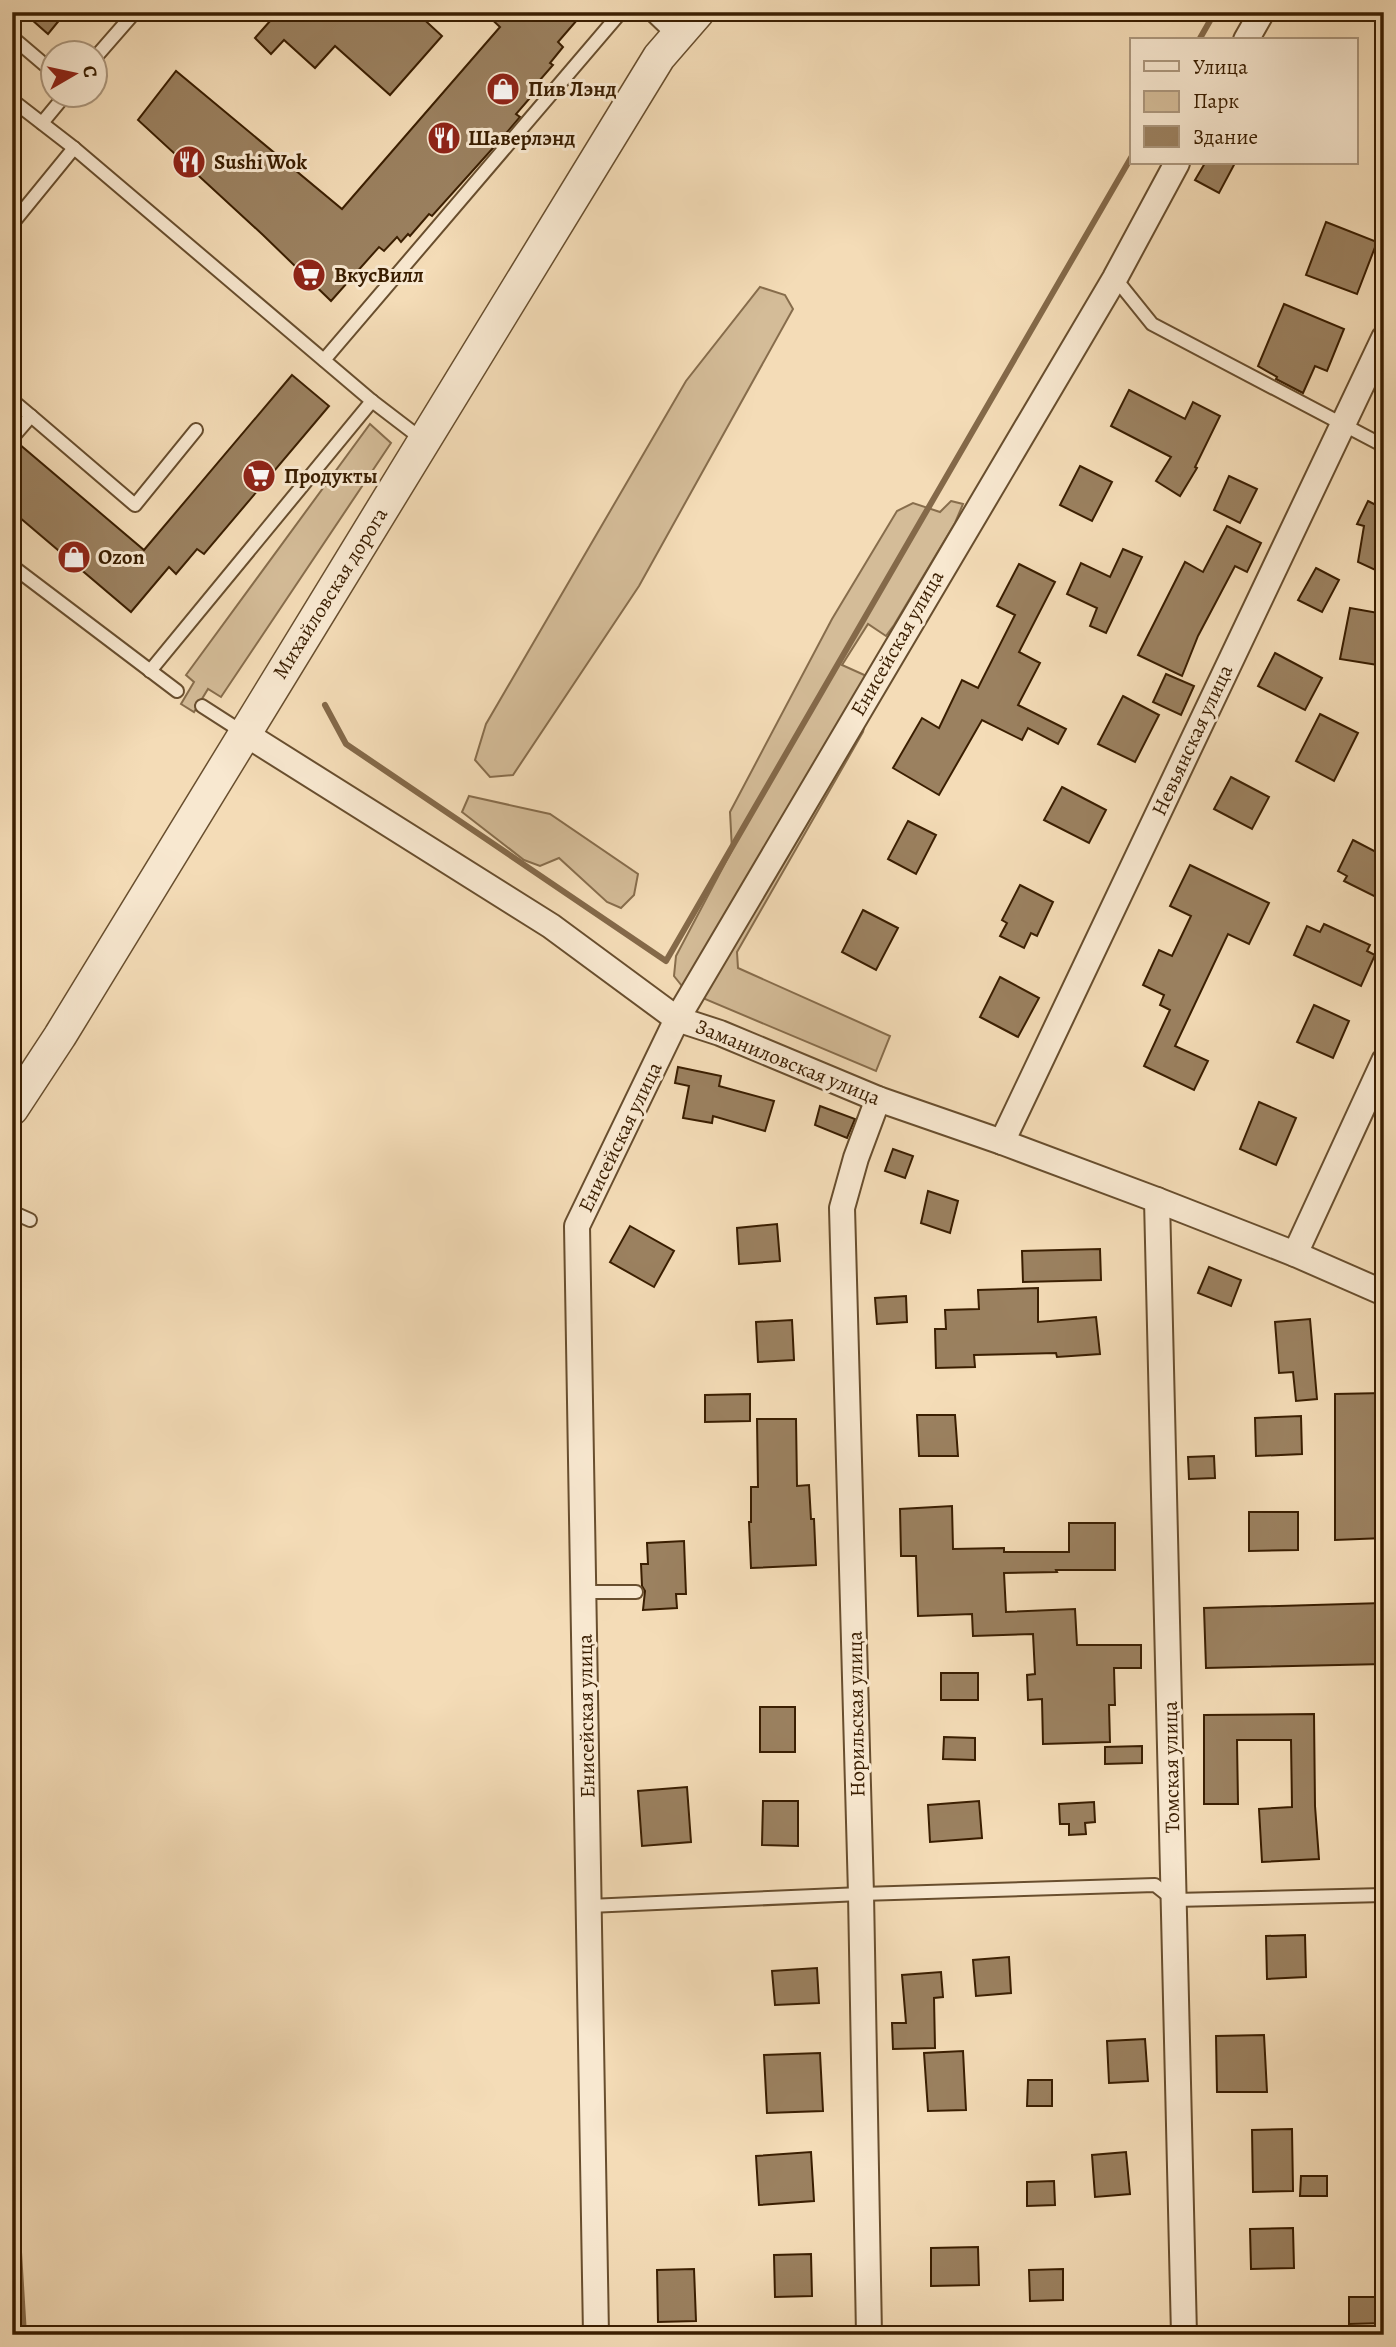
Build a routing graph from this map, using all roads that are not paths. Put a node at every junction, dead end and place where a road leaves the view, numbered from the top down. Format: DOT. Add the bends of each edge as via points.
graph roads {
  1 [pos="135,12"];
  2 [pos="621,12"];
  3 [pos="649,12"];
  4 [pos="698,12"];
  5 [pos="1262,12"];
  6 [pos="12,37"];
  7 [pos="676,38"];
  8 [pos="1247,38"];
  9 [pos="108,43"];
  10 [pos="38,59"];
  11 [pos="12,100"];
  12 [pos="54,108"];
  13 [pos="42,123"];
  14 [pos="74,148"];
  15 [pos="1176,164"];
  16 [pos="12,224"];
  17 [pos="1115,278"];
  18 [pos="1384,338"];
  19 [pos="324,360"];
  20 [pos="12,400"];
  21 [pos="372,401"];
  22 [pos="31,416"];
  23 [pos="1341,424"];
  24 [pos="196,430"];
  25 [pos="12,438"];
  26 [pos="424,440"];
  27 [pos="1384,446"];
  28 [pos="12,566"];
  29 [pos="150,671"];
  30 [pos="177,691"];
  31 [pos="202,706"];
  32 [pos="244,733"];
  33 [pos="677,1019"];
  34 [pos="1384,1061"];
  35 [pos="878,1099"];
  36 [pos="12,1108"];
  37 [pos="1002,1142"];
  38 [pos="1157,1200"];
  39 [pos="12,1212"];
  40 [pos="30,1220"];
  41 [pos="1295,1254"];
  42 [pos="1384,1293"];
  43 [pos="584,1592"];
  44 [pos="636,1592"];
  45 [pos="861,1894"];
  46 [pos="1384,1895"];
  47 [pos="1174,1900"];
  48 [pos="589,1906"];
  49 [pos="596,2335"];
  50 [pos="869,2335"];
  51 [pos="1184,2335"];
  1 -- 9 [label="lane"];
  2 -- 19 [label="lane"];
  3 -- 7 [label="lane"];
  4 -- 7 [label="street, Михайловская дорога"];
  5 -- 8 [label="street"];
  6 -- 10 [label="lane"];
  7 -- 26 [label="street, Михайловская дорога" via="659,57"];
  11 -- 13 [label="lane"];
  12 -- 13 [label="lane"];
  13 -- 14 [label="lane"];
  14 -- 16 [label="lane"];
  14 -- 19 [label="lane"];
  15 -- 17 [label="street, Енисейская улица"];
  17 -- 23 [label="lane" via="1152,324"];
  17 -- 33 [label="street, Енисейская улица"];
  18 -- 23 [label="street, Невьянская улица"];
  19 -- 21 [label="lane"];
  20 -- 22 [label="lane"];
  21 -- 26 [label="lane"];
  21 -- 29 [label="lane"];
  22 -- 24 [label="lane" via="135,505"];
  22 -- 25 [label="lane"];
  23 -- 27 [label="lane"];
  23 -- 37 [label="street, Невьянская улица"];
  26 -- 32 [label="street, Михайловская дорога"];
  28 -- 29 [label="lane"];
  29 -- 30 [label="lane"];
  31 -- 32 [label="lane"];
  32 -- 33 [label="street, Заманиловская улица" via="551,926"];
  32 -- 36 [label="street, Михайловская дорога"];
  33 -- 35 [label="street, Заманиловская улица"];
  33 -- 43 [label="street, Енисейская улица" via="577,1226"];
  34 -- 41 [label="street"];
  35 -- 37 [label="street, Заманиловская улица"];
  35 -- 45 [label="street, Норильская улица" via="842,1208"];
  37 -- 38 [label="street, Заманиловская улица"];
  38 -- 41 [label="street, Заманиловская улица"];
  38 -- 47 [label="street, Томская улица"];
  39 -- 40 [label="lane"];
  41 -- 42 [label="street, Заманиловская улица"];
  43 -- 44 [label="lane"];
  43 -- 48 [label="street, Енисейская улица"];
  45 -- 47 [label="lane" via="1155,1885"];
  45 -- 48 [label="lane"];
  45 -- 50 [label="street, Норильская улица"];
  46 -- 47 [label="lane"];
  47 -- 51 [label="street, Томская улица"];
  48 -- 49 [label="street, Енисейская улица"];
}
